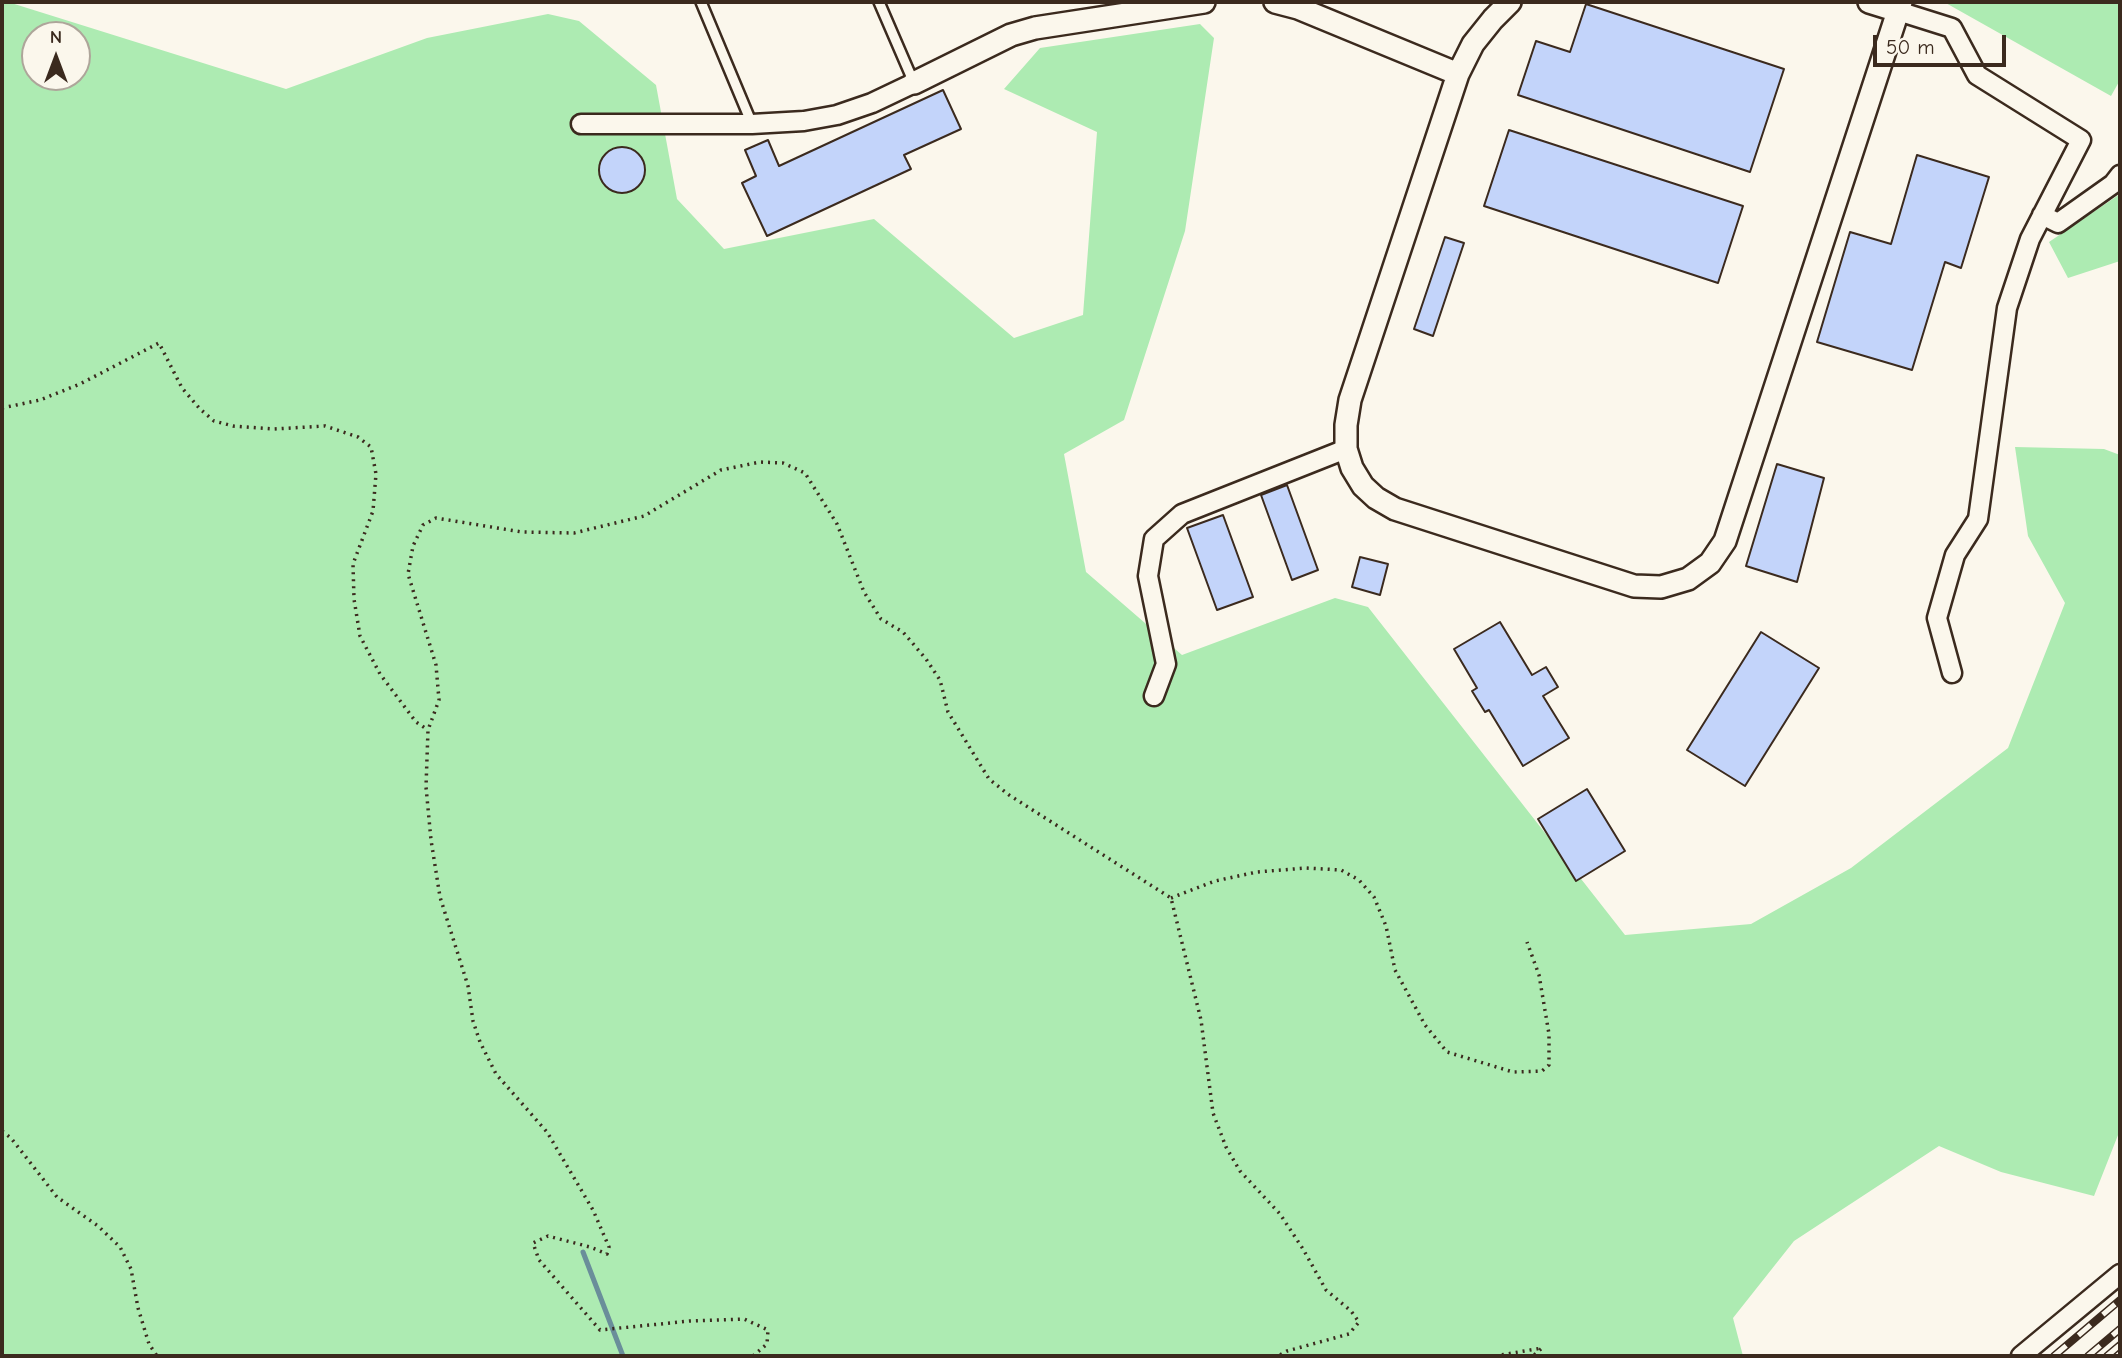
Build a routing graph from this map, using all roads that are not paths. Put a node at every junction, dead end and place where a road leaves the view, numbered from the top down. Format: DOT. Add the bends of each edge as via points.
graph roads {
  1 [pos="701,2"];
  2 [pos="879,2"];
  3 [pos="1204,2"];
  4 [pos="1275,2"];
  5 [pos="1510,2"];
  6 [pos="1869,2"];
  7 [pos="1899,6"];
  8 [pos="1458,74"];
  9 [pos="914,83"];
  10 [pos="581,124"];
  11 [pos="752,124"];
  12 [pos="2120,175"];
  13 [pos="2042,215"];
  14 [pos="1346,449"];
  15 [pos="1952,673"];
  16 [pos="1154,696"];
  17 [pos="2120,1274"];
  18 [pos="2021,1356"];
  1 -- 11 [label="lane"];
  2 -- 9 [label="lane"];
  3 -- 9 [label="street" via="1023,31"];
  4 -- 8 [label="street"];
  5 -- 8 [label="street" via="1473,44"];
  6 -- 7 [label="street"];
  7 -- 13 [label="street" via="1952,28 1977,75 2081,140"];
  7 -- 14 [label="street" via="1724,541 1710,563 1688,579 1661,587 1634,586 1395,509 1363,486"];
  8 -- 14 [label="street" via="1350,400"];
  9 -- 11 [label="street" via="837,115"];
  10 -- 11 [label="street"];
  12 -- 13 [label="street" via="2058,223"];
  13 -- 15 [label="street" via="2007,308 1978,519 1955,555 1937,618"];
  14 -- 16 [label="street" via="1182,514 1154,539 1148,576 1166,664"];
  17 -- 18 [label="street"];
}
